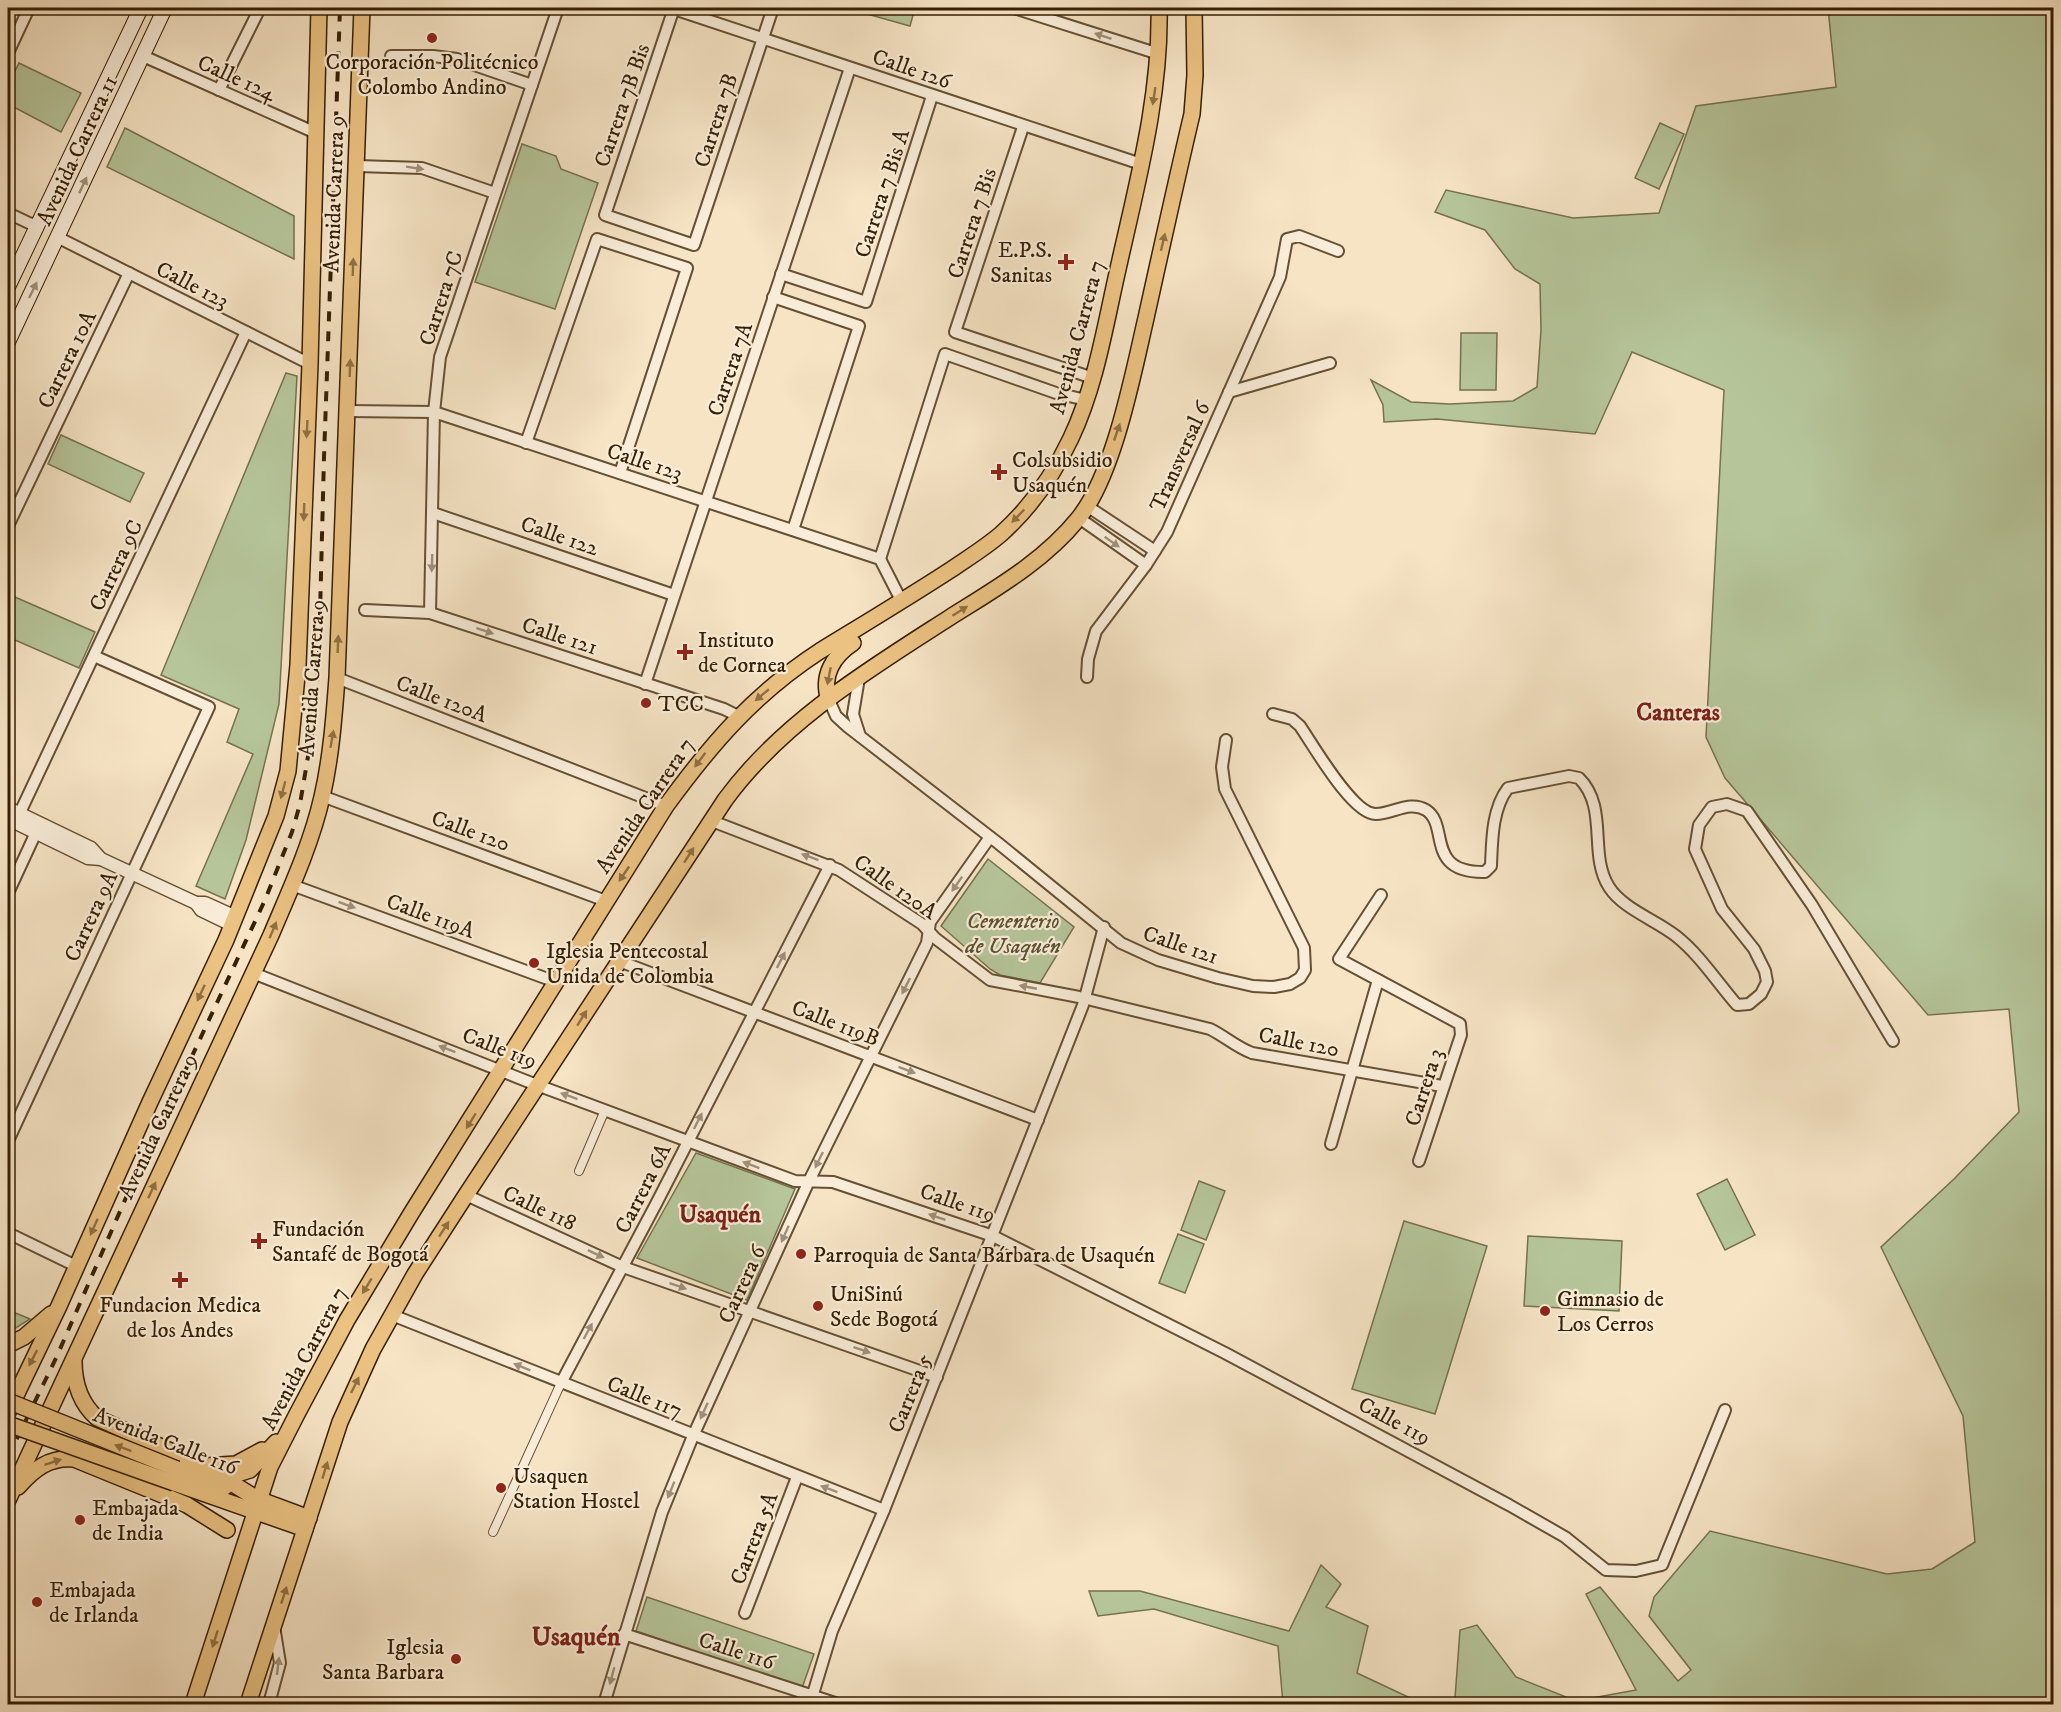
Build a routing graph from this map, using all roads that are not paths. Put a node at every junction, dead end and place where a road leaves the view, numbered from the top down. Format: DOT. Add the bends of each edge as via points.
graph roads {
  1 [pos="29,8"];
  2 [pos="165,8"];
  3 [pos="260,8"];
  4 [pos="319,8"];
  5 [pos="362,8"];
  6 [pos="558,8"];
  7 [pos="673,8"];
  8 [pos="773,8"];
  9 [pos="1014,8"];
  10 [pos="1159,8"];
  11 [pos="1194,8"];
  12 [pos="138,10"];
  13 [pos="762,38"];
  14 [pos="8,53"];
  15 [pos="1159,54"];
  16 [pos="143,56"];
  17 [pos="391,56"];
  18 [pos="850,68"];
  19 [pos="532,85"];
  20 [pos="219,90"];
  21 [pos="932,96"];
  22 [pos="1023,127"];
  23 [pos="316,134"];
  24 [pos="1141,164"];
  25 [pos="357,166"];
  26 [pos="495,193"];
  27 [pos="8,213"];
  28 [pos="34,226"];
  29 [pos="59,238"];
  30 [pos="694,245"];
  31 [pos="1338,251"];
  32 [pos="129,273"];
  33 [pos="781,274"];
  34 [pos="8,287"];
  35 [pos="773,297"];
  36 [pos="246,332"];
  37 [pos="8,342"];
  38 [pos="1329,363"];
  39 [pos="310,364"];
  40 [pos="1093,378"];
  41 [pos="1229,392"];
  42 [pos="1086,400"];
  43 [pos="348,411"];
  44 [pos="435,412"];
  45 [pos="526,442"];
  46 [pos="620,474"];
  47 [pos="705,501"];
  48 [pos="1083,512"];
  49 [pos="433,513"];
  50 [pos="8,526"];
  51 [pos="793,530"];
  52 [pos="1155,551"];
  53 [pos="880,559"];
  54 [pos="1146,565"];
  55 [pos="931,582"];
  56 [pos="674,595"];
  57 [pos="902,602"];
  58 [pos="365,610"];
  59 [pos="430,613"];
  60 [pos="94,656"];
  61 [pos="1087,677"];
  62 [pos="337,678"];
  63 [pos="859,678"];
  64 [pos="645,684"];
  65 [pos="829,700"];
  66 [pos="1273,714"];
  67 [pos="738,716"];
  68 [pos="861,736"];
  69 [pos="1226,740"];
  70 [pos="322,796"];
  71 [pos="666,806"];
  72 [pos="8,808"];
  73 [pos="14,819"];
  74 [pos="712,821"];
  75 [pos="38,828"];
  76 [pos="990,837"];
  77 [pos="830,865"];
  78 [pos="132,873"];
  79 [pos="292,885"];
  80 [pos="8,893"];
  81 [pos="1382,895"];
  82 [pos="606,901"];
  83 [pos="234,921"];
  84 [pos="1104,927"];
  85 [pos="929,932"];
  86 [pos="620,961"];
  87 [pos="253,973"];
  88 [pos="1378,980"];
  89 [pos="556,982"];
  90 [pos="1085,999"];
  91 [pos="754,1012"];
  92 [pos="1893,1041"];
  93 [pos="870,1056"];
  94 [pos="502,1071"];
  95 [pos="1351,1071"];
  96 [pos="540,1086"];
  97 [pos="1442,1086"];
  98 [pos="605,1110"];
  99 [pos="1038,1120"];
  100 [pos="8,1141"];
  101 [pos="688,1141"];
  102 [pos="1331,1144"];
  103 [pos="1419,1161"];
  104 [pos="579,1171"];
  105 [pos="809,1181"];
  106 [pos="466,1195"];
  107 [pos="8,1233"];
  108 [pos="993,1236"];
  109 [pos="76,1266"];
  110 [pos="622,1267"];
  111 [pos="59,1306"];
  112 [pos="750,1311"];
  113 [pos="392,1315"];
  114 [pos="8,1345"];
  115 [pos="74,1358"];
  116 [pos="937,1377"];
  117 [pos="561,1383"];
  118 [pos="8,1401"];
  119 [pos="1725,1410"];
  120 [pos="8,1412"];
  121 [pos="297,1413"];
  122 [pos="8,1424"];
  123 [pos="693,1436"];
  124 [pos="176,1476"];
  125 [pos="798,1477"];
  126 [pos="225,1479"];
  127 [pos="204,1480"];
  128 [pos="8,1499"];
  129 [pos="257,1506"];
  130 [pos="884,1510"];
  131 [pos="307,1524"];
  132 [pos="226,1530"];
  133 [pos="493,1532"];
  134 [pos="239,1563"];
  135 [pos="745,1613"];
  136 [pos="274,1626"];
  137 [pos="624,1634"];
  138 [pos="811,1700"];
  139 [pos="194,1704"];
  140 [pos="248,1704"];
  141 [pos="269,1704"];
  142 [pos="604,1704"];
  143 [pos="838,1704"];
  1 -- 14 [label="street"];
  2 -- 16 [label="main road, Avenida Carrera 11"];
  3 -- 20 [label="street"];
  4 -- 23 [label="main road, Avenida Carrera 9"];
  5 -- 25 [label="main road, Avenida Carrera 9"];
  6 -- 19 [label="street, Carrera 7C"];
  7 -- 13 [label="street, Calle 126"];
  7 -- 30 [label="street, Carrera 7B Bis" via="605,215"];
  8 -- 13 [label="street, Carrera 7B"];
  15 -- 9 [label="street, one-way"];
  10 -- 15 [label="main road, Avenida Carrera 7"];
  48 -- 11 [label="main road, one-way" via="1123,414 1192,114"];
  12 -- 28 [label="main road, Avenida Carrera 11"];
  13 -- 18 [label="street, Calle 126"];
  13 -- 30 [label="street, Carrera 7B"];
  15 -- 24 [label="main road, Avenida Carrera 7, one-way"];
  16 -- 20 [label="street, Calle 124"];
  29 -- 16 [label="main road, Avenida Carrera 11, one-way"];
  17 -- 19 [label="street" via="457,59"];
  18 -- 21 [label="street, Calle 126"];
  18 -- 33 [label="street, Carrera 7A"];
  19 -- 26 [label="street, Carrera 7C"];
  20 -- 23 [label="street, Calle 124"];
  21 -- 22 [label="street, Calle 126"];
  21 -- 33 [label="street, Carrera 7 Bis A" via="866,302"];
  22 -- 24 [label="street, Calle 126"];
  22 -- 40 [label="street, Carrera 7 Bis" via="955,332"];
  23 -- 39 [label="main road, Avenida Carrera 9"];
  24 -- 40 [label="main road, Avenida Carrera 7"];
  25 -- 26 [label="street, one-way" via="422,168"];
  43 -- 25 [label="main road, Avenida Carrera 9, one-way"];
  26 -- 44 [label="street, Carrera 7C" via="440,357"];
  27 -- 28 [label="street"];
  28 -- 34 [label="main road, Avenida Carrera 11"];
  29 -- 32 [label="street, Calle 123"];
  37 -- 29 [label="main road, Avenida Carrera 11, one-way"];
  31 -- 41 [label="street, Transversal 6" via="1299,236 1287,238 1280,277"];
  32 -- 36 [label="street, Calle 123"];
  32 -- 50 [label="street, Carrera 10A"];
  33 -- 35 [label="street, Carrera 7A"];
  35 -- 47 [label="street, Carrera 7A"];
  35 -- 51 [label="street" via="859,326"];
  36 -- 39 [label="street, Calle 123"];
  36 -- 60 [label="street, Carrera 9C"];
  38 -- 41 [label="street"];
  39 -- 83 [label="main road, Avenida Carrera 9, one-way" via="298,664 288,771 276,816"];
  40 -- 42 [label="main road, Avenida Carrera 7"];
  41 -- 52 [label="street, Transversal 6" via="1179,508"];
  42 -- 53 [label="street" via="945,354"];
  42 -- 55 [label="main road, Avenida Carrera 7, one-way" via="1058,464 1028,506 1000,535"];
  43 -- 44 [label="street, Calle 123"];
  62 -- 43 [label="main road, Avenida Carrera 9, one-way"];
  44 -- 45 [label="street, Calle 123"];
  44 -- 49 [label="street, Carrera 7C"];
  45 -- 46 [label="street, Calle 123"];
  45 -- 46 [label="street" via="597,239 687,268"];
  46 -- 47 [label="street, Calle 123"];
  47 -- 51 [label="street, Calle 123"];
  47 -- 56 [label="street, Carrera 7A"];
  48 -- 52 [label="street"];
  48 -- 54 [label="street, one-way"];
  63 -- 48 [label="main road, one-way" via="1025,569 1054,546"];
  49 -- 56 [label="street, Calle 122"];
  49 -- 59 [label="street, Carrera 7C, one-way"];
  51 -- 53 [label="street, Calle 123"];
  52 -- 54 [label="street, Transversal 6"];
  53 -- 57 [label="street"];
  54 -- 61 [label="street, Transversal 6" via="1096,631"];
  55 -- 57 [label="main road, Avenida Carrera 7"];
  55 -- 65 [label="main road, one-way" via="895,614 838,652 829,671"];
  56 -- 64 [label="street, Carrera 7A"];
  57 -- 67 [label="main road, Avenida Carrera 7, one-way" via="818,653"];
  58 -- 59 [label="street, Calle 121"];
  59 -- 64 [label="street, Calle 121, one-way"];
  60 -- 73 [label="street, Carrera 9C"];
  60 -- 78 [label="street, Carrera 9A" via="208,708"];
  70 -- 62 [label="main road, Avenida Carrera 9, one-way" via="334,728"];
  62 -- 71 [label="street, Calle 120A"];
  63 -- 65 [label="main road"];
  63 -- 68 [label="street" via="853,714"];
  64 -- 67 [label="street, Calle 121"];
  65 -- 68 [label="street, Calle 121" via="836,716"];
  65 -- 74 [label="main road" via="805,716 758,759"];
  66 -- 92 [label="street" via="1292,719 1300,726 1352,800 1366,812 1424,808 1432,815 1447,857 1467,872 1485,872 1491,866 1496,810 1508,788 1569,776 1579,778 1594,804 1599,856 1609,887 1677,937 1737,1005 1749,1004 1761,994 1767,982 1765,972 1754,949 1722,909 1695,849 1699,825 1712,807 1727,804 1747,811 1812,905"];
  67 -- 71 [label="main road, Avenida Carrera 7, one-way"];
  68 -- 76 [label="street, Calle 121"];
  69 -- 84 [label="street, Calle 121" via="1222,767 1225,789 1304,948 1305,970 1300,978 1274,987 1218,978 1158,960 1121,943"];
  70 -- 79 [label="main road, Avenida Carrera 9"];
  70 -- 82 [label="street, Calle 120"];
  71 -- 82 [label="main road, Avenida Carrera 7, one-way"];
  72 -- 73 [label="street"];
  73 -- 75 [label="street"];
  77 -- 74 [label="street, Calle 120A, one-way"];
  86 -- 74 [label="main road, one-way"];
  75 -- 78 [label="street" via="91,848 101,859"];
  75 -- 80 [label="street"];
  76 -- 84 [label="street, Calle 121"];
  76 -- 85 [label="street, Carrera 6, one-way" via="930,922"];
  77 -- 85 [label="street, Calle 120A"];
  91 -- 77 [label="street, Carrera 6A, one-way"];
  78 -- 83 [label="street" via="196,903 205,903"];
  78 -- 100 [label="street, Carrera 9A"];
  87 -- 79 [label="main road, Avenida Carrera 9, one-way"];
  79 -- 89 [label="street, Calle 119A, one-way"];
  81 -- 88 [label="street" via="1339,959"];
  82 -- 89 [label="main road, Avenida Carrera 7"];
  83 -- 109 [label="main road, Avenida Carrera 9, one-way"];
  84 -- 90 [label="street, Carrera 5"];
  90 -- 85 [label="street, Calle 120A, one-way" via="990,980"];
  85 -- 93 [label="street, Carrera 6, one-way"];
  86 -- 91 [label="street, Calle 119B"];
  96 -- 86 [label="main road, one-way"];
  94 -- 87 [label="street, Calle 119, one-way"];
  115 -- 87 [label="main road, Avenida Carrera 9, one-way"];
  88 -- 95 [label="street"];
  88 -- 97 [label="street, Carrera 3" via="1460,1024 1461,1035"];
  89 -- 94 [label="main road, Avenida Carrera 7"];
  90 -- 95 [label="street, Calle 120" via="1210,1029 1235,1047 1252,1053"];
  90 -- 99 [label="street, Carrera 5"];
  91 -- 93 [label="street, Calle 119B"];
  101 -- 91 [label="street, Carrera 6A, one-way"];
  93 -- 99 [label="street, Calle 119B, one-way"];
  93 -- 105 [label="street, Carrera 6, one-way"];
  94 -- 96 [label="street, Calle 119"];
  94 -- 121 [label="main road, Avenida Carrera 7, one-way" via="359,1300"];
  95 -- 97 [label="street, Calle 120"];
  95 -- 102 [label="street"];
  98 -- 96 [label="street, Calle 119, one-way"];
  96 -- 106 [label="main road"];
  97 -- 103 [label="street, Carrera 3"];
  98 -- 101 [label="street, Calle 119"];
  98 -- 104 [label="street"];
  99 -- 108 [label="street, Carrera 5"];
  105 -- 101 [label="street, Calle 119, one-way" via="795,1181"];
  101 -- 110 [label="street, Carrera 6A"];
  108 -- 105 [label="street, Calle 119, one-way" via="833,1182"];
  105 -- 112 [label="street, Carrera 6, one-way"];
  106 -- 110 [label="street, Calle 118, one-way"];
  113 -- 106 [label="main road, one-way"];
  107 -- 109 [label="street"];
  108 -- 116 [label="street, Carrera 5"];
  108 -- 119 [label="street, Calle 119" via="1225,1353 1509,1505 1565,1537 1606,1570 1636,1571 1662,1565"];
  109 -- 111 [label="main road, Avenida Carrera 9"];
  110 -- 112 [label="street, Calle 118, one-way"];
  117 -- 110 [label="street, Carrera 6A, one-way"];
  111 -- 114 [label="main road" via="38,1327"];
  111 -- 120 [label="main road, Avenida Carrera 9, one-way"];
  112 -- 116 [label="street, Calle 118, one-way"];
  112 -- 123 [label="street, Carrera 6, one-way"];
  117 -- 113 [label="street, Calle 117, one-way"];
  131 -- 113 [label="main road, one-way" via="349,1397"];
  115 -- 127 [label="main road" via="78,1392 88,1410"];
  115 -- 128 [label="main road, Avenida Carrera 9"];
  116 -- 130 [label="street, Carrera 5"];
  117 -- 123 [label="street, Calle 117"];
  117 -- 133 [label="street, Carrera 6A"];
  124 -- 118 [label="main road, Avenida Calle 116, one-way, bridge"];
  121 -- 126 [label="main road" via="259,1463 241,1475"];
  121 -- 127 [label="main road" via="267,1446 246,1461"];
  121 -- 129 [label="main road, Avenida Carrera 7" via="270,1467"];
  122 -- 124 [label="main road, Avenida Calle 116, bridge"];
  123 -- 125 [label="street, Calle 117"];
  123 -- 137 [label="street, Carrera 6, one-way" via="662,1512"];
  124 -- 127 [label="main road, Avenida Calle 116"];
  130 -- 125 [label="street, Calle 117, one-way"];
  125 -- 135 [label="street, Carrera 5A"];
  126 -- 127 [label="main road"];
  126 -- 129 [label="main road"];
  127 -- 129 [label="main road, Avenida Calle 116"];
  127 -- 132 [label="main road"];
  128 -- 132 [label="main road, one-way" via="37,1468 58,1459 74,1459 188,1505"];
  129 -- 131 [label="main road, Avenida Calle 116"];
  129 -- 134 [label="main road, Avenida Carrera 7"];
  130 -- 138 [label="street, Carrera 5" via="832,1631"];
  136 -- 131 [label="main road, one-way"];
  132 -- 134 [label="main road"];
  134 -- 139 [label="main road, Avenida Carrera 7, one-way"];
  136 -- 140 [label="main road"];
  141 -- 136 [label="street, one-way" via="280,1663"];
  137 -- 138 [label="street, Calle 116"];
  137 -- 142 [label="street, Carrera 6, one-way"];
  138 -- 143 [label="street, Calle 116"];
}
